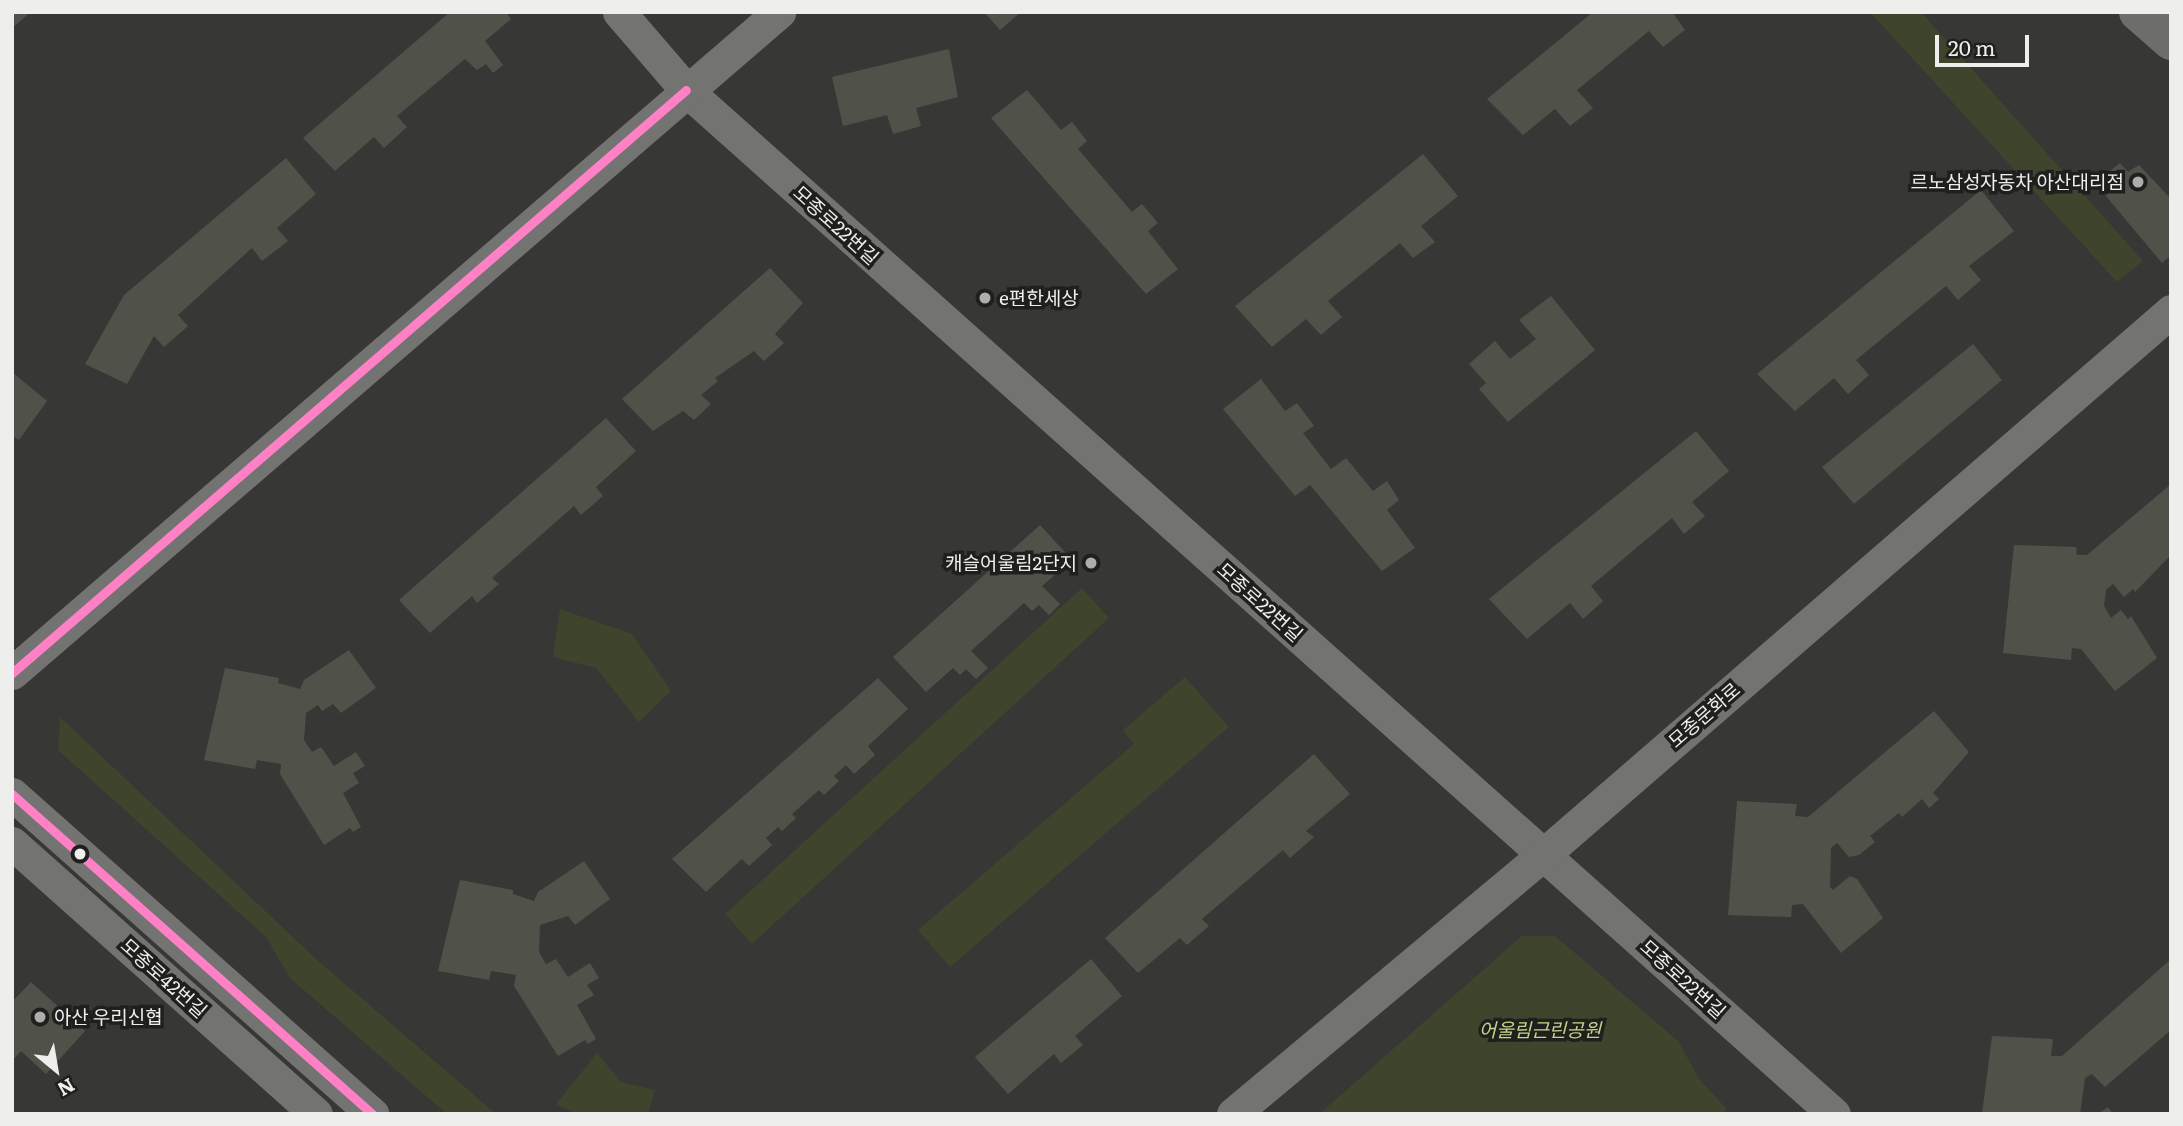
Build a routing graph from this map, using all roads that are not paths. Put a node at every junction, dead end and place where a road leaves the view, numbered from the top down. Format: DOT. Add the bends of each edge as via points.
graph roads {
  1 [pos="619,12"];
  2 [pos="779,12"];
  3 [pos="2138,12"];
  4 [pos="2171,41"];
  5 [pos="686,90"];
  6 [pos="2171,311"];
  7 [pos="12,673"];
  8 [pos="12,794"];
  9 [pos="12,843"];
  10 [pos="1542,855"];
  11 [pos="316,1114"];
  12 [pos="373,1114"];
  13 [pos="1233,1114"];
  14 [pos="1834,1114"];
  1 -- 5 [label="street, 모종로22번길"];
  2 -- 5 [label="street"];
  3 -- 4 [label="main road"];
  5 -- 7 [label="street"];
  5 -- 10 [label="street, 모종로22번길"];
  6 -- 10 [label="street, 모종문화로"];
  8 -- 12 [label="street, 모종로42번길"];
  9 -- 11 [label="street, 모종로42번길"];
  10 -- 13 [label="street, 모종문화로"];
  10 -- 14 [label="street, 모종로22번길"];
}
